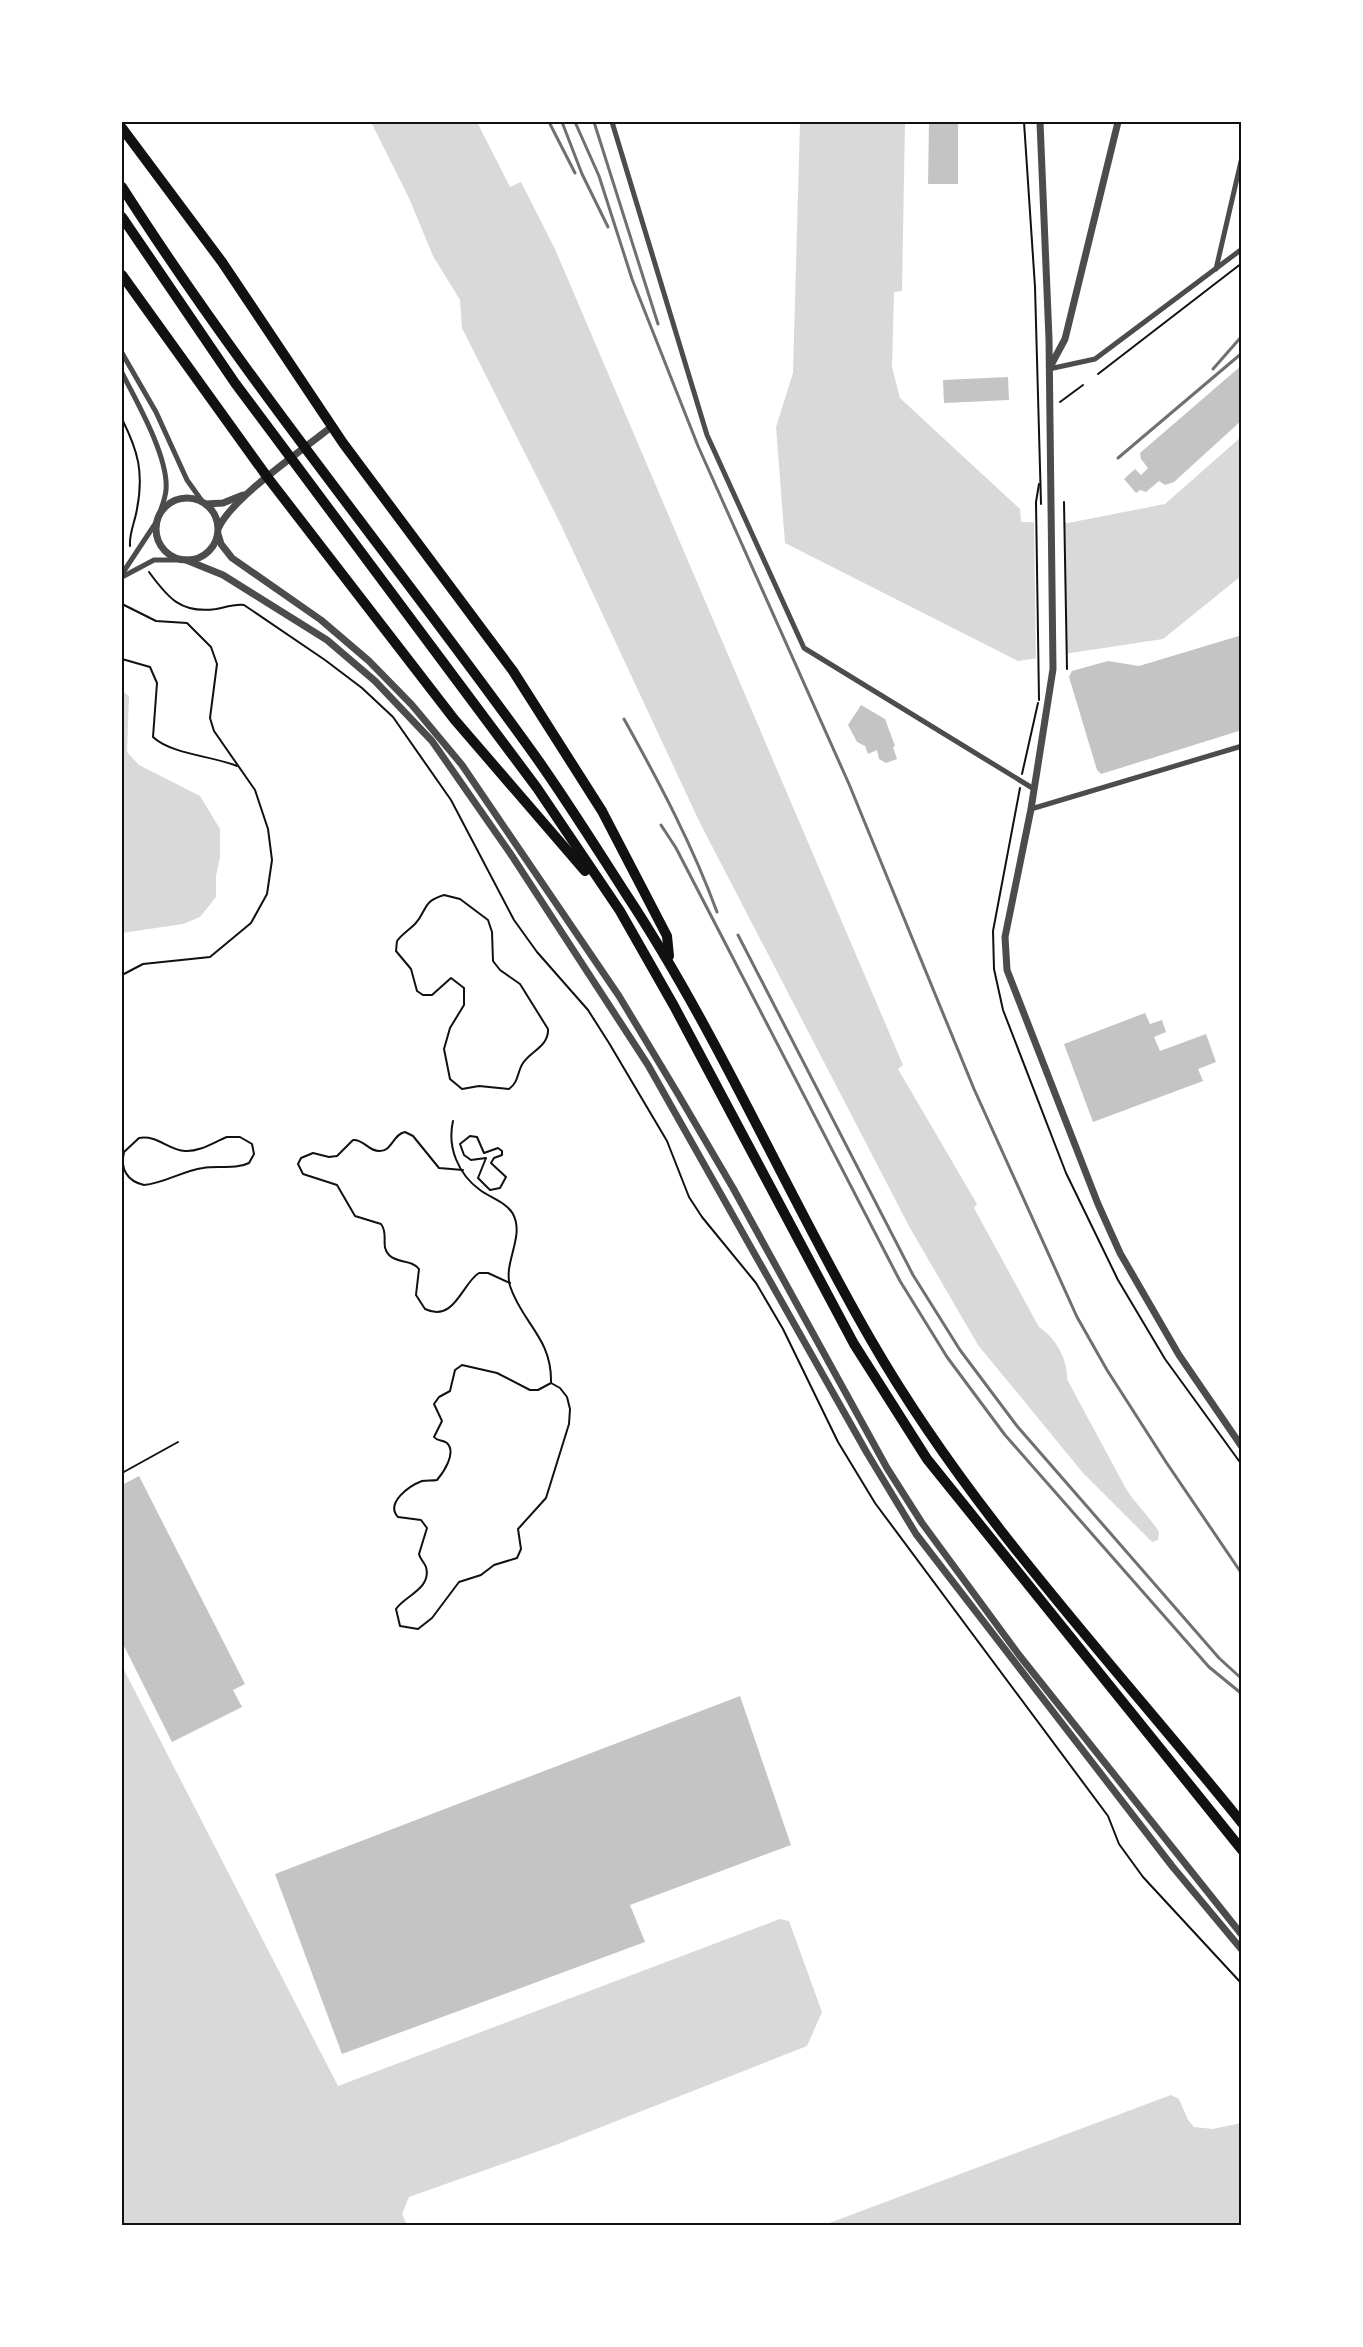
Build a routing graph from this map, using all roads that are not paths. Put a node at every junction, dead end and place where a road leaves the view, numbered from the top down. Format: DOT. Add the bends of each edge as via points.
graph roads {
  1 [pos="612,122"];
  2 [pos="1040,122"];
  3 [pos="1118,122"];
  4 [pos="122,128"];
  5 [pos="1242,157"];
  6 [pos="122,187"];
  7 [pos="122,217"];
  8 [pos="1242,249"];
  9 [pos="1216,269"];
  10 [pos="122,274"];
  11 [pos="122,353"];
  12 [pos="1049,369"];
  13 [pos="122,374"];
  14 [pos="331,427"];
  15 [pos="268,478"];
  16 [pos="250,491"];
  17 [pos="204,502"];
  18 [pos="158,519"];
  19 [pos="218,532"];
  20 [pos="184,560"];
  21 [pos="122,576"];
  22 [pos="430,726"];
  23 [pos="422,731"];
  24 [pos="1242,746"];
  25 [pos="1034,789"];
  26 [pos="1031,809"];
  27 [pos="620,911"];
  28 [pos="669,959"];
  29 [pos="657,1059"];
  30 [pos="648,1065"];
  31 [pos="1242,1447"];
  32 [pos="998,1633"];
  33 [pos="1242,1823"];
  34 [pos="1242,1850"];
  35 [pos="1242,1935"];
  36 [pos="1242,1950"];
  1 -- 25 [label="street" via="707,435 804,648"];
  2 -- 12 [label="street"];
  3 -- 12 [label="street" via="1065,339"];
  4 -- 14 [label="highway" via="222,262"];
  5 -- 9 [label="street"];
  6 -- 28 [label="highway" via="167,258 311,457 539,762"];
  7 -- 27 [label="highway" via="235,384 537,788"];
  8 -- 9 [label="street"];
  9 -- 12 [label="street" via="1095,360"];
  10 -- 15 [label="highway"];
  11 -- 17 [label="street" via="156,412 171,451"];
  12 -- 25 [label="street" via="1053,669"];
  13 -- 18 [label="street" via="160,456 165,476 166,490"];
  14 -- 15 [label="street"];
  14 -- 28 [label="highway" via="513,671 561,745 602,811 667,936"];
  15 -- 16 [label="street"];
  15 -- 27 [label="highway" via="454,719"];
  16 -- 17 [label="street" via="223,503"];
  16 -- 19 [label="street"];
  17 -- 18 [label="street" via="176,500 165,507"];
  17 -- 19 [label="street" via="214,512"];
  18 -- 20 [label="street" via="160,543 169,554"];
  18 -- 21 [label="street"];
  19 -- 20 [label="street" via="205,555"];
  19 -- 22 [label="street" via="221,544 232,558 321,620 369,661"];
  20 -- 21 [label="street" via="154,560"];
  20 -- 23 [label="street" via="223,575 327,640 375,681"];
  22 -- 23 [label="street"];
  22 -- 29 [label="street" via="532,865"];
  23 -- 30 [label="street" via="510,853"];
  24 -- 26 [label="street"];
  25 -- 26 [label="street"];
  26 -- 31 [label="street" via="1005,937 1007,970 1120,1253 1179,1355"];
  27 -- 34 [label="highway" via="854,1344 927,1459"];
  28 -- 33 [label="highway" via="872,1342 941,1450 1037,1575"];
  29 -- 30 [label="street"];
  29 -- 32 [label="street" via="733,1188 887,1468"];
  30 -- 32 [label="street" via="916,1534"];
  32 -- 35 [label="street"];
  32 -- 36 [label="street" via="1172,1866"];
}
